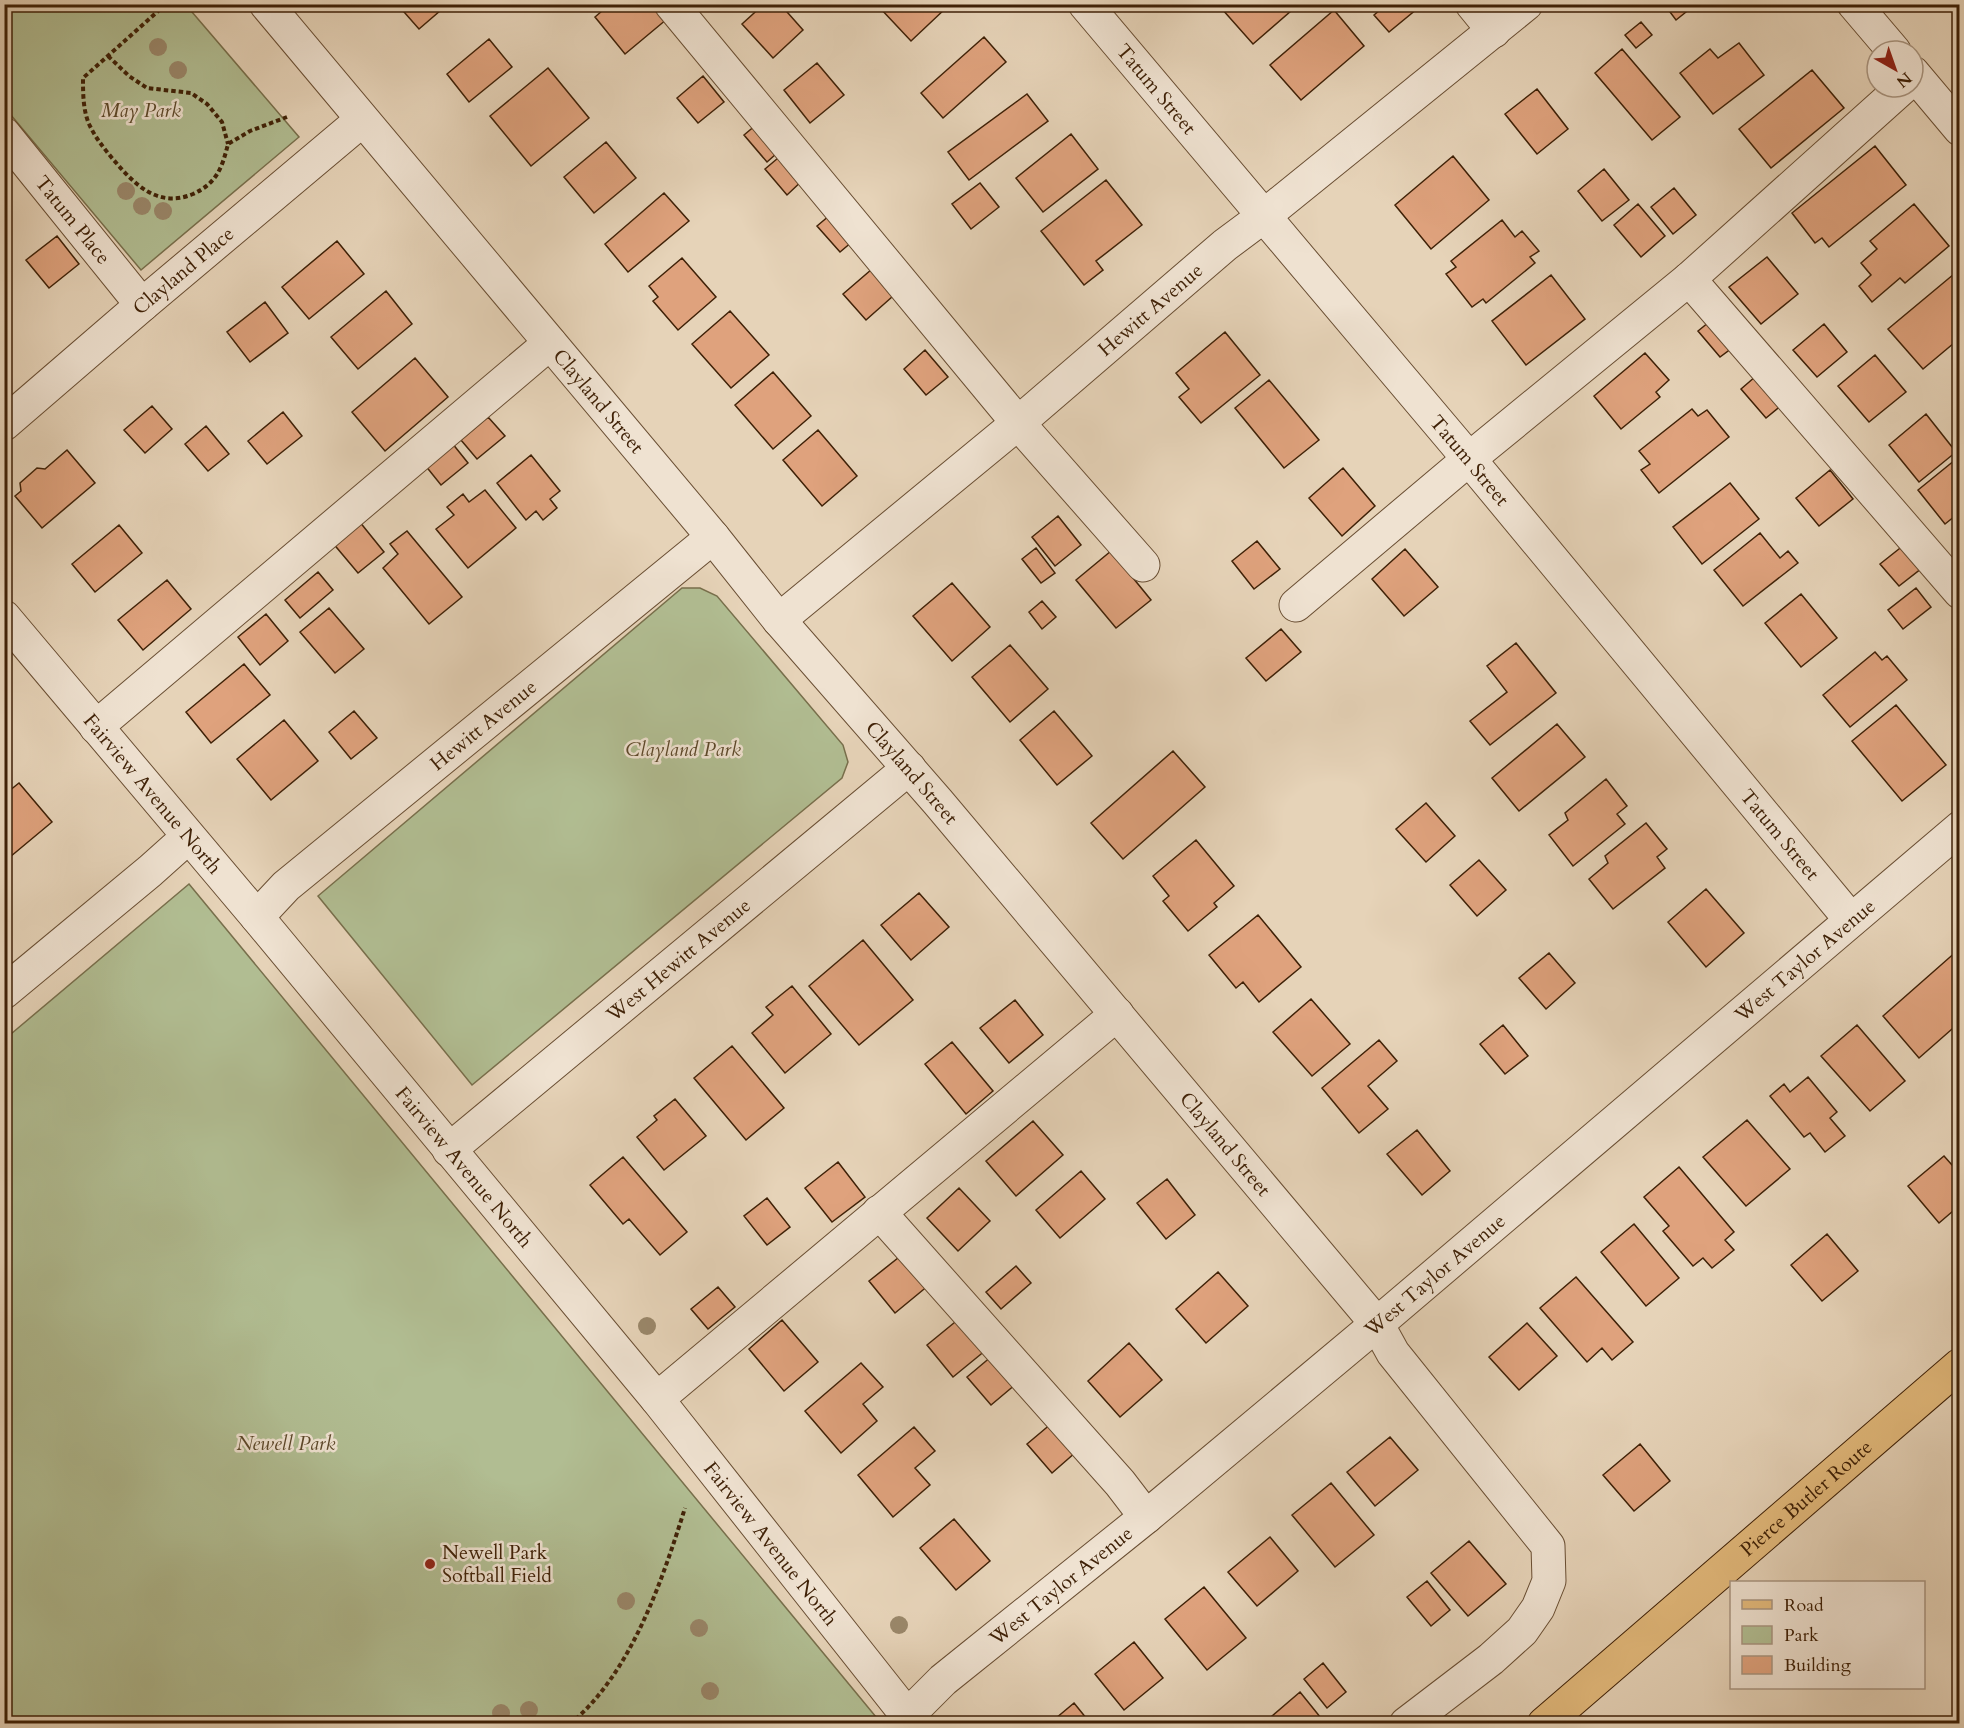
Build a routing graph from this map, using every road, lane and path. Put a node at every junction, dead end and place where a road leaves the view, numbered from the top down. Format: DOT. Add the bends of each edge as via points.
graph roads {
  1 [pos="166,4"];
  2 [pos="266,4"];
  3 [pos="671,4"];
  4 [pos="1085,4"];
  5 [pos="1472,4"];
  6 [pos="1526,4"];
  7 [pos="1854,4"];
  8 [pos="1494,31"];
  9 [pos="1884,39"];
  10 [pos="108,56"];
  11 [pos="1925,94"];
  12 [pos="1889,99"];
  13 [pos="287,117"];
  14 [pos="362,120"];
  15 [pos="1959,129"];
  16 [pos="4,134"];
  17 [pos="228,144"];
  18 [pos="1264,216"];
  19 [pos="1689,279"];
  20 [pos="142,305"];
  21 [pos="550,343"];
  22 [pos="1017,423"];
  23 [pos="4,424"];
  24 [pos="1469,459"];
  25 [pos="713,537"];
  26 [pos="1143,565"];
  27 [pos="1959,592"];
  28 [pos="1296,605"];
  29 [pos="4,617"];
  30 [pos="779,620"];
  31 [pos="96,727"];
  32 [pos="909,768"];
  33 [pos="1959,828"];
  34 [pos="188,837"];
  35 [pos="257,917"];
  36 [pos="1851,920"];
  37 [pos="4,992"];
  38 [pos="1117,1014"];
  39 [pos="449,1150"];
  40 [pos="879,1212"];
  41 [pos="1377,1324"];
  42 [pos="1959,1365"];
  43 [pos="657,1399"];
  44 [pos="685,1508"];
  45 [pos="1146,1516"];
  46 [pos="911,1720"];
  47 [pos="570,1724"];
  48 [pos="1406,1724"];
  49 [pos="1544,1724"];
  1 -- 10 [label="path"];
  2 -- 14 [label="street, Clayland Street"];
  3 -- 22 [label="street"];
  4 -- 18 [label="street, Tatum Street"];
  5 -- 8 [label="street"];
  6 -- 8 [label="street, Hewitt Avenue"];
  7 -- 9 [label="street"];
  8 -- 18 [label="street, Hewitt Avenue"];
  10 -- 17 [label="path" via="147,88 190,93 207,104 222,122"];
  10 -- 17 [label="path" via="83,78 88,121 96,138 143,190 163,199 185,197 204,189 223,167"];
  11 -- 15 [label="street"];
  12 -- 19 [label="street"];
  13 -- 17 [label="path"];
  14 -- 20 [label="street, Clayland Place"];
  14 -- 21 [label="street, Clayland Street"];
  16 -- 20 [label="street, Tatum Place"];
  18 -- 22 [label="street, Hewitt Avenue"];
  18 -- 24 [label="street, Tatum Street"];
  19 -- 24 [label="street"];
  19 -- 27 [label="street"];
  20 -- 23 [label="street, Clayland Place"];
  21 -- 25 [label="street, Clayland Street"];
  21 -- 31 [label="street"];
  22 -- 26 [label="street"];
  22 -- 30 [label="street, Hewitt Avenue"];
  24 -- 28 [label="street"];
  24 -- 36 [label="street, Tatum Street"];
  25 -- 30 [label="street, Clayland Street"];
  25 -- 35 [label="street, Hewitt Avenue" via="286,886"];
  29 -- 31 [label="street, Fairview Avenue North"];
  30 -- 32 [label="street, Clayland Street"];
  31 -- 34 [label="street, Fairview Avenue North"];
  32 -- 38 [label="street, Clayland Street"];
  32 -- 39 [label="street, West Hewitt Avenue"];
  33 -- 36 [label="street, West Taylor Avenue"];
  34 -- 35 [label="street, Fairview Avenue North"];
  34 -- 37 [label="street"];
  35 -- 39 [label="street, Fairview Avenue North"];
  36 -- 41 [label="street, West Taylor Avenue"];
  38 -- 40 [label="street"];
  38 -- 41 [label="street, Clayland Street"];
  39 -- 43 [label="street, Fairview Avenue North"];
  40 -- 43 [label="street"];
  40 -- 45 [label="street"];
  41 -- 45 [label="street, West Taylor Avenue"];
  41 -- 48 [label="street, Clayland Street" via="1393,1353 1548,1546 1549,1581 1538,1608 1522,1631"];
  42 -- 49 [label="main road, Pierce Butler Route"];
  43 -- 46 [label="street, Fairview Avenue North"];
  44 -- 47 [label="path" via="662,1579 639,1629 612,1679"];
  45 -- 46 [label="street, West Taylor Avenue" via="943,1680"];
}
